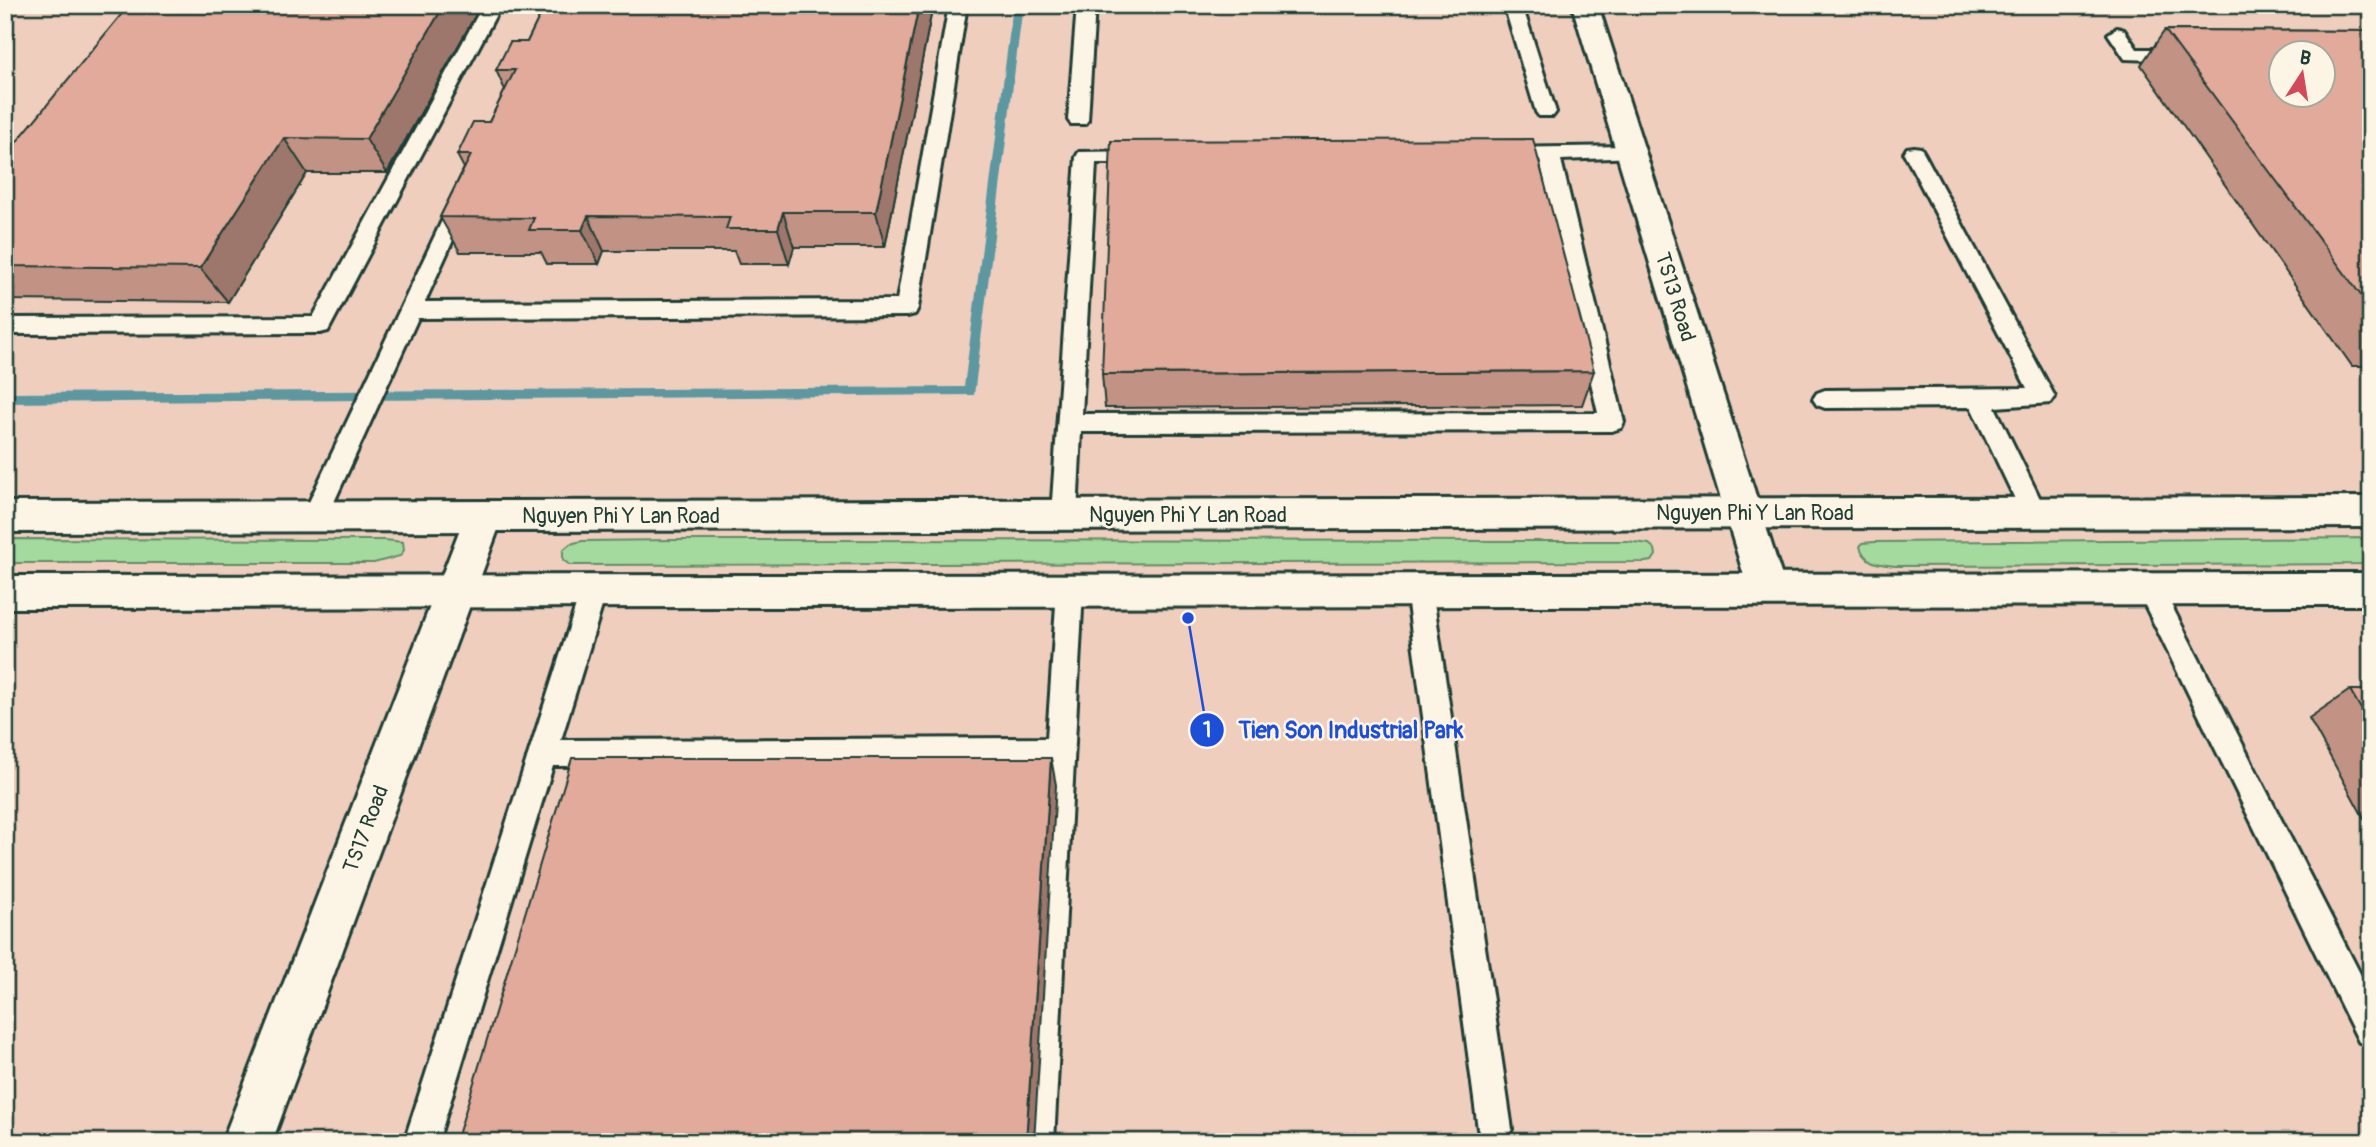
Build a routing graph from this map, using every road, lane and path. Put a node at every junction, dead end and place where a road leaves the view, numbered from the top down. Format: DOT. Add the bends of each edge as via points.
graph roads {
  1 [pos="492,5"];
  2 [pos="958,5"];
  3 [pos="1086,5"];
  4 [pos="1513,5"];
  5 [pos="1585,5"];
  6 [pos="2117,34"];
  7 [pos="2200,55"];
  8 [pos="1546,112"];
  9 [pos="1077,120"];
  10 [pos="1629,152"];
  11 [pos="1549,153"];
  12 [pos="1914,153"];
  13 [pos="1481,154"];
  14 [pos="1168,156"];
  15 [pos="469,183"];
  16 [pos="411,310"];
  17 [pos="5,326"];
  18 [pos="1979,398"];
  19 [pos="1825,400"];
  20 [pos="1070,423"];
  21 [pos="2371,512"];
  22 [pos="1743,513"];
  23 [pos="2034,513"];
  24 [pos="1064,515"];
  25 [pos="484,516"];
  26 [pos="5,517"];
  27 [pos="315,517"];
  28 [pos="1419,589"];
  29 [pos="1767,589"];
  30 [pos="2150,589"];
  31 [pos="2371,589"];
  32 [pos="456,590"];
  33 [pos="594,590"];
  34 [pos="1070,590"];
  35 [pos="5,592"];
  36 [pos="1060,751"];
  37 [pos="543,752"];
  38 [pos="2371,1030"];
  39 [pos="1495,1129"];
  40 [pos="247,1142"];
  41 [pos="421,1142"];
  42 [pos="1037,1142"];
  1 -- 17 [label="lane" via="320,325"];
  2 -- 16 [label="lane" via="907,308"];
  3 -- 9 [label="lane"];
  4 -- 8 [label="lane"];
  5 -- 10 [label="main road, TS13 Road"];
  6 -- 7 [label="lane" via="2132,55"];
  10 -- 11 [label="lane"];
  10 -- 22 [label="main road, TS13 Road"];
  11 -- 13 [label="lane"];
  11 -- 20 [label="lane" via="1612,422"];
  12 -- 18 [label="lane" via="2043,397"];
  14 -- 20 [label="lane" via="1086,157"];
  15 -- 16 [label="lane"];
  16 -- 27 [label="lane"];
  18 -- 19 [label="lane"];
  18 -- 23 [label="lane"];
  20 -- 24 [label="lane"];
  21 -- 23 [label="main road, Nguyen Phi Y Lan Road"];
  22 -- 23 [label="main road, Nguyen Phi Y Lan Road"];
  22 -- 24 [label="main road, Nguyen Phi Y Lan Road"];
  22 -- 29 [label="main road, TS13 Road"];
  24 -- 25 [label="main road, Nguyen Phi Y Lan Road"];
  25 -- 27 [label="main road, Nguyen Phi Y Lan Road"];
  25 -- 32 [label="main road, TS17 Road"];
  26 -- 27 [label="main road, Nguyen Phi Y Lan Road"];
  28 -- 29 [label="main road"];
  28 -- 34 [label="main road"];
  28 -- 39 [label="lane"];
  29 -- 30 [label="main road"];
  30 -- 31 [label="main road"];
  30 -- 38 [label="lane"];
  32 -- 33 [label="main road"];
  32 -- 35 [label="main road"];
  32 -- 40 [label="main road, TS17 Road"];
  33 -- 34 [label="main road"];
  33 -- 37 [label="lane"];
  34 -- 36 [label="lane"];
  36 -- 37 [label="lane"];
  36 -- 42 [label="lane"];
  37 -- 41 [label="lane"];
}
